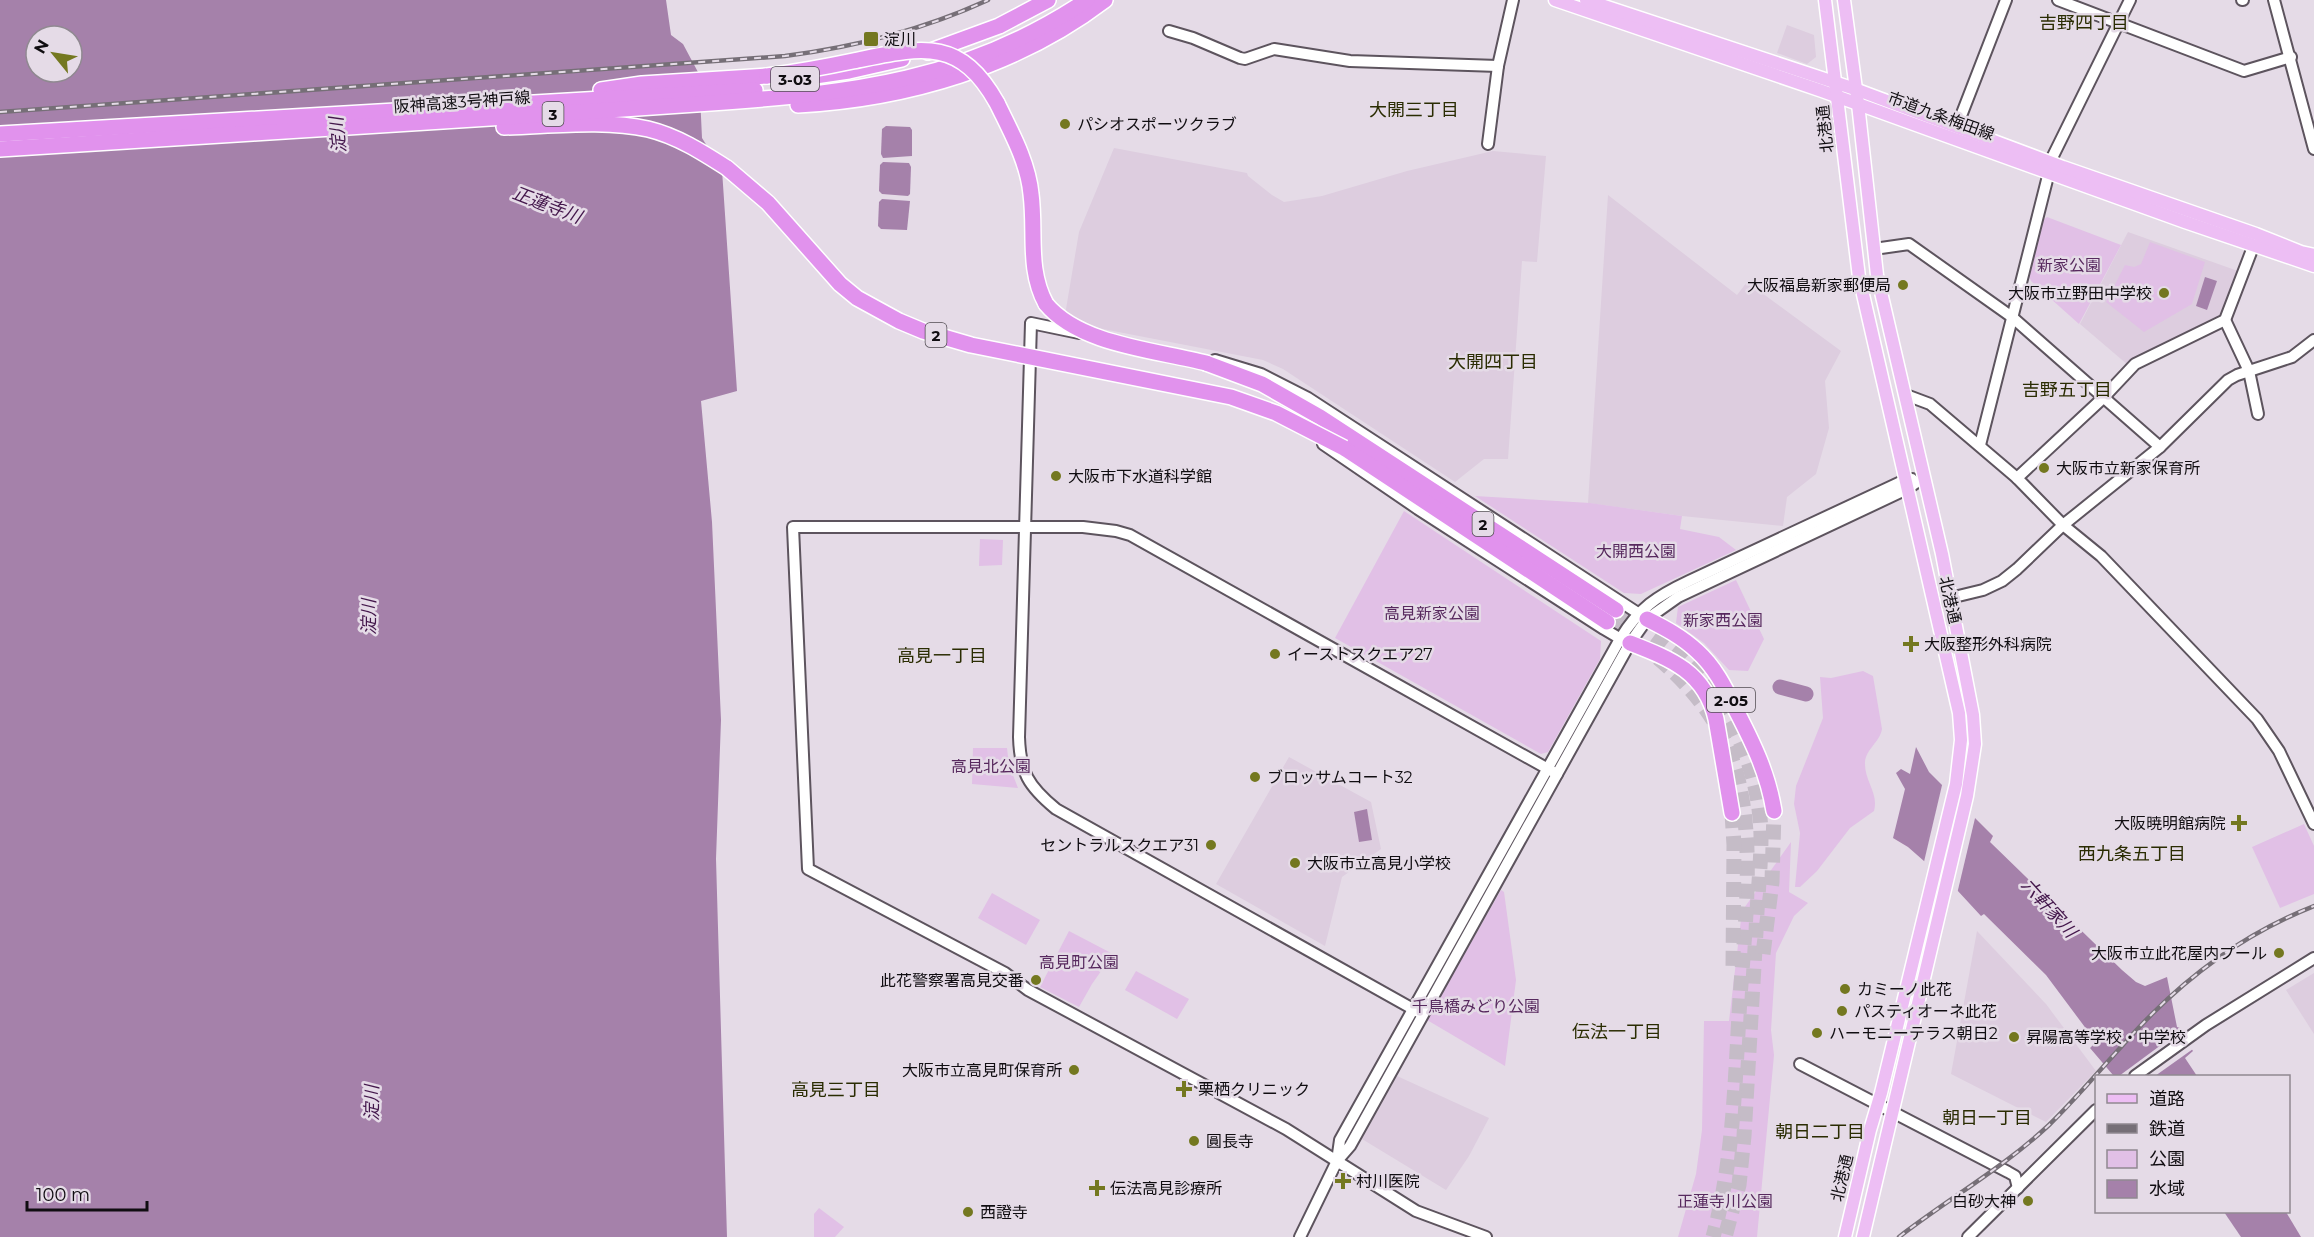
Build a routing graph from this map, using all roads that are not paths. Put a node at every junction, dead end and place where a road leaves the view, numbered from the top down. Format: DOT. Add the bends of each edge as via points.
graph roads {
  1 [pos="1048,0"];
  2 [pos="1068,0"];
  3 [pos="1087,0"];
  4 [pos="1105,0"];
  5 [pos="1513,0"];
  6 [pos="1555,0"];
  7 [pos="1586,0"];
  8 [pos="1825,0"];
  9 [pos="1844,0"];
  10 [pos="2006,0"];
  11 [pos="2058,0"];
  12 [pos="2130,0"];
  13 [pos="2274,0"];
  14 [pos="2119,23"];
  15 [pos="1169,31"];
  16 [pos="2291,57"];
  17 [pos="1498,66"];
  18 [pos="1835,82"];
  19 [pos="1856,89"];
  20 [pos="1838,97"];
  21 [pos="684,100"];
  22 [pos="530,102"];
  23 [pos="1858,104"];
  24 [pos="399,124"];
  25 [pos="1954,132"];
  26 [pos="0,134"];
  27 [pos="1488,144"];
  28 [pos="0,149"];
  29 [pos="2314,149"];
  30 [pos="2050,167"];
  31 [pos="2253,247"];
  32 [pos="1874,249"];
  33 [pos="2314,255"];
  34 [pos="2314,266"];
  35 [pos="2012,317"];
  36 [pos="2225,320"];
  37 [pos="2314,340"];
  38 [pos="1030,351"];
  39 [pos="2249,371"];
  40 [pos="1906,395"];
  41 [pos="2103,398"];
  42 [pos="2258,414"];
  43 [pos="1347,442"];
  44 [pos="1980,446"];
  45 [pos="2160,447"];
  46 [pos="1923,478"];
  47 [pos="2017,478"];
  48 [pos="1906,485"];
  49 [pos="2063,525"];
  50 [pos="1024,526"];
  51 [pos="1950,598"];
  52 [pos="1611,616"];
  53 [pos="1642,617"];
  54 [pos="1624,641"];
  55 [pos="1552,771"];
  56 [pos="1774,811"];
  57 [pos="1732,813"];
  58 [pos="2314,824"];
  59 [pos="2314,958"];
  60 [pos="1417,1012"];
  61 [pos="1800,1064"];
  62 [pos="2138,1075"];
  63 [pos="1876,1104"];
  64 [pos="1893,1112"];
  65 [pos="2095,1112"];
  66 [pos="1337,1161"];
  67 [pos="2018,1188"];
  68 [pos="1300,1237"];
  69 [pos="1486,1237"];
  70 [pos="1845,1237"];
  71 [pos="1863,1237"];
  72 [pos="1968,1237"];
  1 -- 21 [label="highway, 3-03, bridge" via="990,30 924,53"];
  2 -- 21 [label="highway, 阪神高速3号神戸線 / 3" via="997,39 903,70"];
  3 -- 21 [label="highway, 阪神高速3号神戸線 / 3" via="1023,38 978,58 903,80 839,91"];
  4 -- 21 [label="highway" via="1031,46 940,82 819,104 772,107"];
  5 -- 17 [label="street"];
  6 -- 20 [label="main road, 市道九条梅田線"];
  7 -- 18 [label="main road, 市道九条梅田線"];
  8 -- 18 [label="main road, 北港通"];
  9 -- 19 [label="main road, 北港通"];
  10 -- 25 [label="street"];
  11 -- 14 [label="street"];
  12 -- 14 [label="street"];
  13 -- 16 [label="street"];
  14 -- 16 [label="street" via="2244,71"];
  14 -- 30 [label="street"];
  15 -- 17 [label="street" via="1245,59 1274,49 1350,61"];
  16 -- 29 [label="street"];
  17 -- 27 [label="street"];
  18 -- 19 [label="main road, 市道九条梅田線"];
  18 -- 20 [label="main road, 北港通"];
  19 -- 23 [label="main road, 北港通"];
  19 -- 25 [label="main road, 市道九条梅田線"];
  20 -- 23 [label="main road, 市道九条梅田線"];
  20 -- 48 [label="main road, 北港通" via="1859,277"];
  21 -- 22 [label="highway, 阪神高速3号神戸線 / 3"];
  21 -- 24 [label="highway, 阪神高速3号神戸線 / 3"];
  22 -- 26 [label="highway, 阪神高速3号神戸線 / 3"];
  22 -- 43 [label="highway, 2, bridge" via="642,84 798,72 905,51 952,56 982,79 1021,154 1031,191 1035,280 1054,314 1073,328 1097,336 1233,372 1280,394"];
  23 -- 25 [label="main road, 市道九条梅田線"];
  23 -- 32 [label="main road, 北港通"];
  24 -- 28 [label="highway, 阪神高速3号神戸線 / 3"];
  24 -- 43 [label="highway, 2, bridge" via="442,128 610,124 647,129 707,155 748,184 840,284 899,321 971,345 1231,397"];
  25 -- 30 [label="main road, 市道九条梅田線"];
  30 -- 31 [label="main road, 市道九条梅田線"];
  30 -- 33 [label="main road, 市道九条梅田線"];
  30 -- 35 [label="street"];
  31 -- 34 [label="main road, 市道九条梅田線"];
  31 -- 36 [label="street"];
  32 -- 35 [label="street" via="1909,244"];
  32 -- 40 [label="main road, 北港通"];
  35 -- 41 [label="street"];
  35 -- 44 [label="street"];
  36 -- 39 [label="street"];
  36 -- 41 [label="street" via="2135,364"];
  37 -- 39 [label="street" via="2292,357"];
  38 -- 50 [label="street"];
  38 -- 53 [label="street" via="1031,323 1234,365 1281,382"];
  38 -- 54 [label="street" via="1099,363 1212,391 1284,420"];
  39 -- 42 [label="street"];
  39 -- 45 [label="street" via="2218,388"];
  40 -- 44 [label="street" via="1930,404"];
  40 -- 46 [label="main road, 北港通"];
  41 -- 45 [label="street"];
  41 -- 47 [label="street"];
  43 -- 52 [label="highway, 2"];
  44 -- 47 [label="street"];
  45 -- 49 [label="street"];
  46 -- 48 [label="street"];
  46 -- 51 [label="main road, 北港通"];
  47 -- 49 [label="street"];
  48 -- 53 [label="street"];
  48 -- 63 [label="main road, 北港通" via="1959,713 1961,740 1956,784"];
  49 -- 51 [label="street" via="2002,581 1975,593"];
  49 -- 58 [label="street" via="2101,556 2257,719 2279,751"];
  50 -- 55 [label="street" via="1102,529 1130,536"];
  50 -- 60 [label="street" via="1019,755 1034,788 1056,809"];
  50 -- 66 [label="street" via="793,527 808,869 1005,973"];
  51 -- 64 [label="main road, 北港通" via="1974,715 1973,769"];
  53 -- 54 [label="street"];
  53 -- 56 [label="highway, 2-05" via="1686,641 1721,680 1756,749"];
  54 -- 55 [label="street"];
  54 -- 57 [label="highway" via="1682,667 1707,694 1716,719"];
  55 -- 60 [label="street"];
  59 -- 62 [label="street" via="2186,1038"];
  60 -- 66 [label="street" via="1340,1140"];
  61 -- 63 [label="street"];
  63 -- 64 [label="street"];
  63 -- 70 [label="main road, 北港通"];
  64 -- 67 [label="street" via="2014,1176"];
  64 -- 71 [label="main road, 北港通"];
  65 -- 67 [label="street"];
  66 -- 68 [label="street"];
  66 -- 69 [label="street" via="1416,1211"];
  67 -- 72 [label="street"];
}
